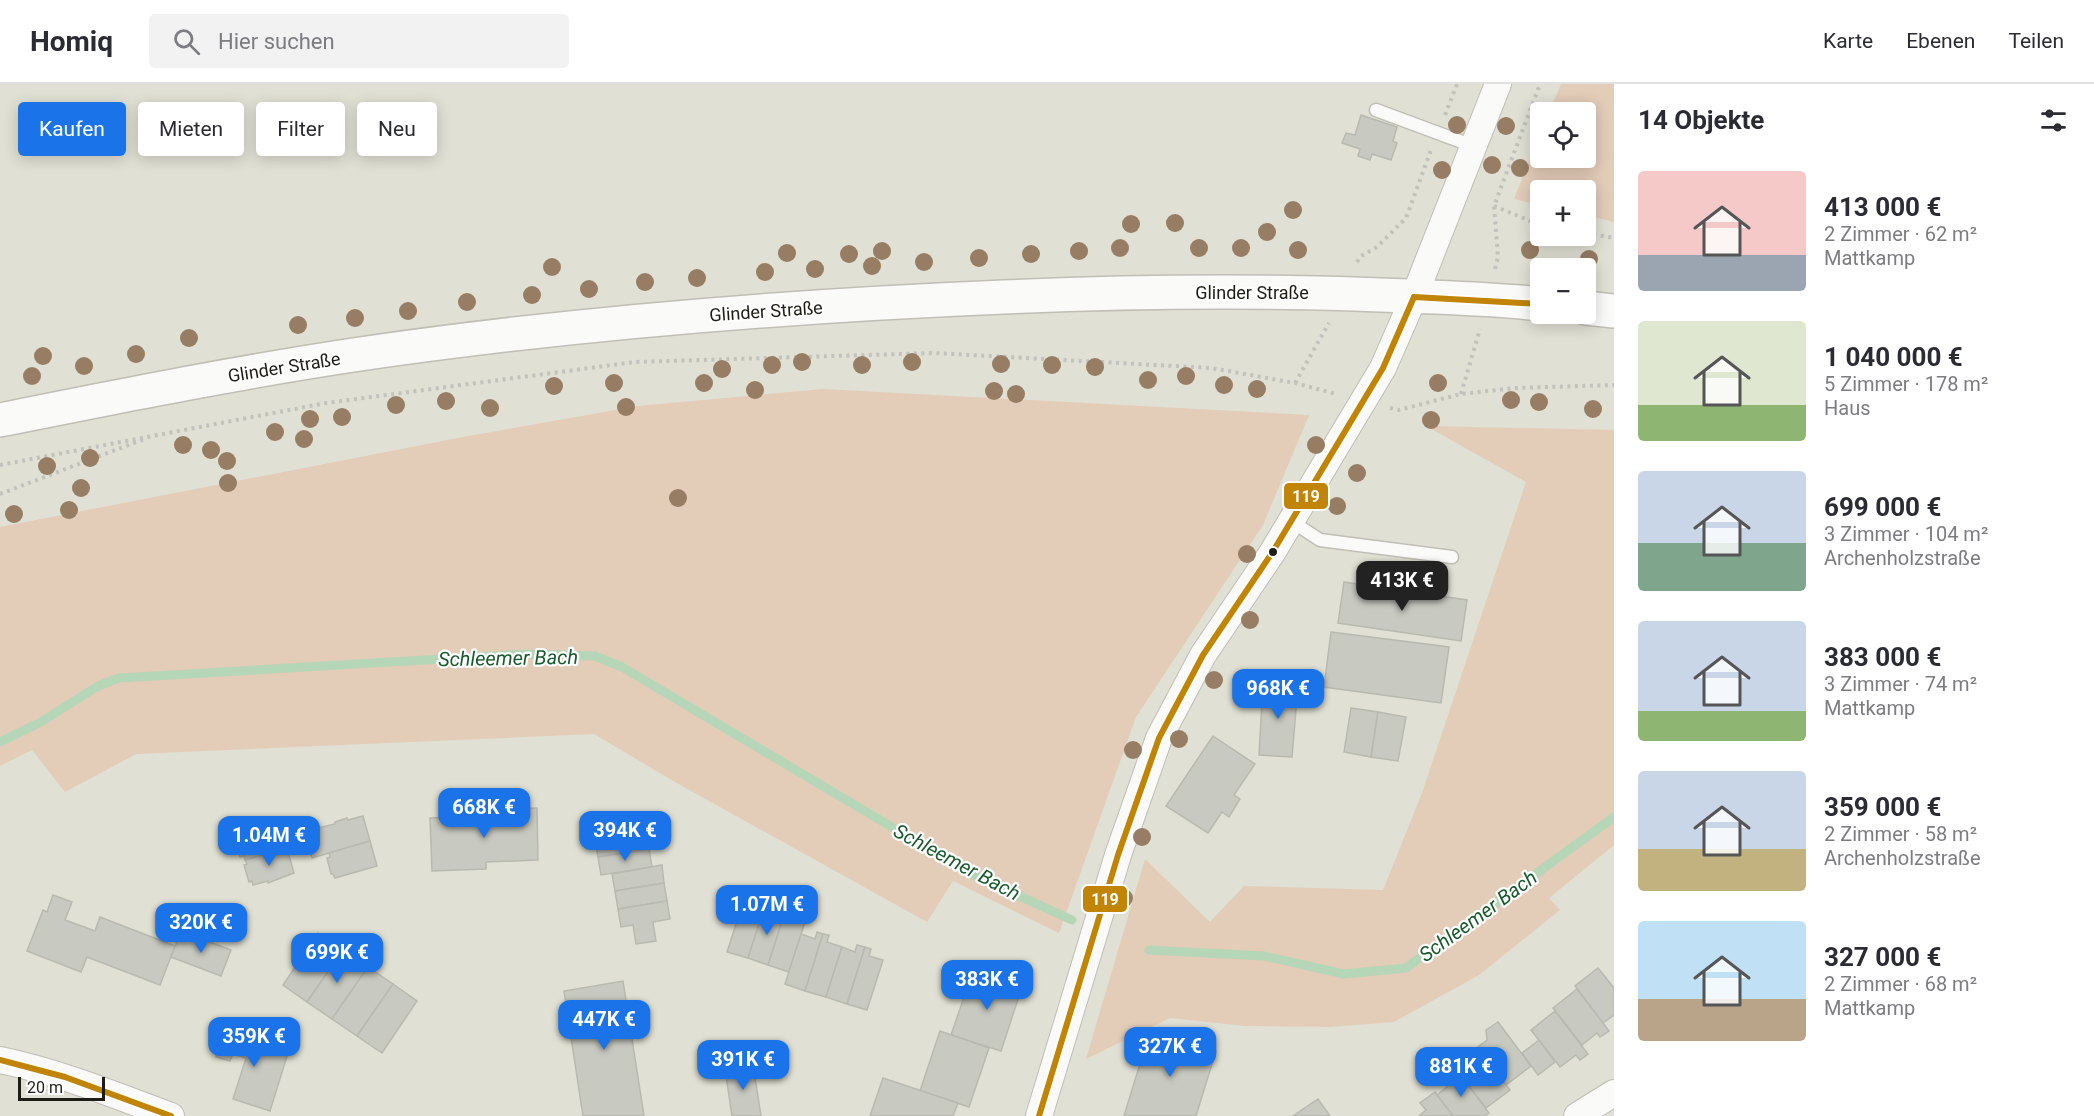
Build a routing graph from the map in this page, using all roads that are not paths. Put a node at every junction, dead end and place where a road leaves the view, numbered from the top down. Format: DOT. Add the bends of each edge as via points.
graph roads {
  1 [pos="1498,84"];
  2 [pos="1376,110"];
  3 [pos="1473,146"];
  4 [pos="1414,297"];
  5 [pos="1530,303"];
  6 [pos="1596,309"];
  7 [pos="1614,311"];
  8 [pos="0,420"];
  9 [pos="1292,521"];
  10 [pos="1452,557"];
  11 [pos="0,1059"];
  12 [pos="1614,1093"];
  13 [pos="171,1116"];
  14 [pos="1039,1116"];
  15 [pos="1577,1116"];
  1 -- 3 [label="street"];
  2 -- 3 [label="lane"];
  3 -- 4 [label="street"];
  4 -- 5 [label="main road, Glinder Straße"];
  4 -- 8 [label="main road, Glinder Straße" via="1249,291 1108,293 770,309 360,354 185,383"];
  4 -- 9 [label="street" via="1383,368"];
  6 -- 7 [label="main road"];
  9 -- 10 [label="lane" via="1320,540"];
  9 -- 14 [label="street" via="1203,656 1159,738 1118,855"];
  11 -- 13 [label="street"];
  12 -- 15 [label="street"];
}
